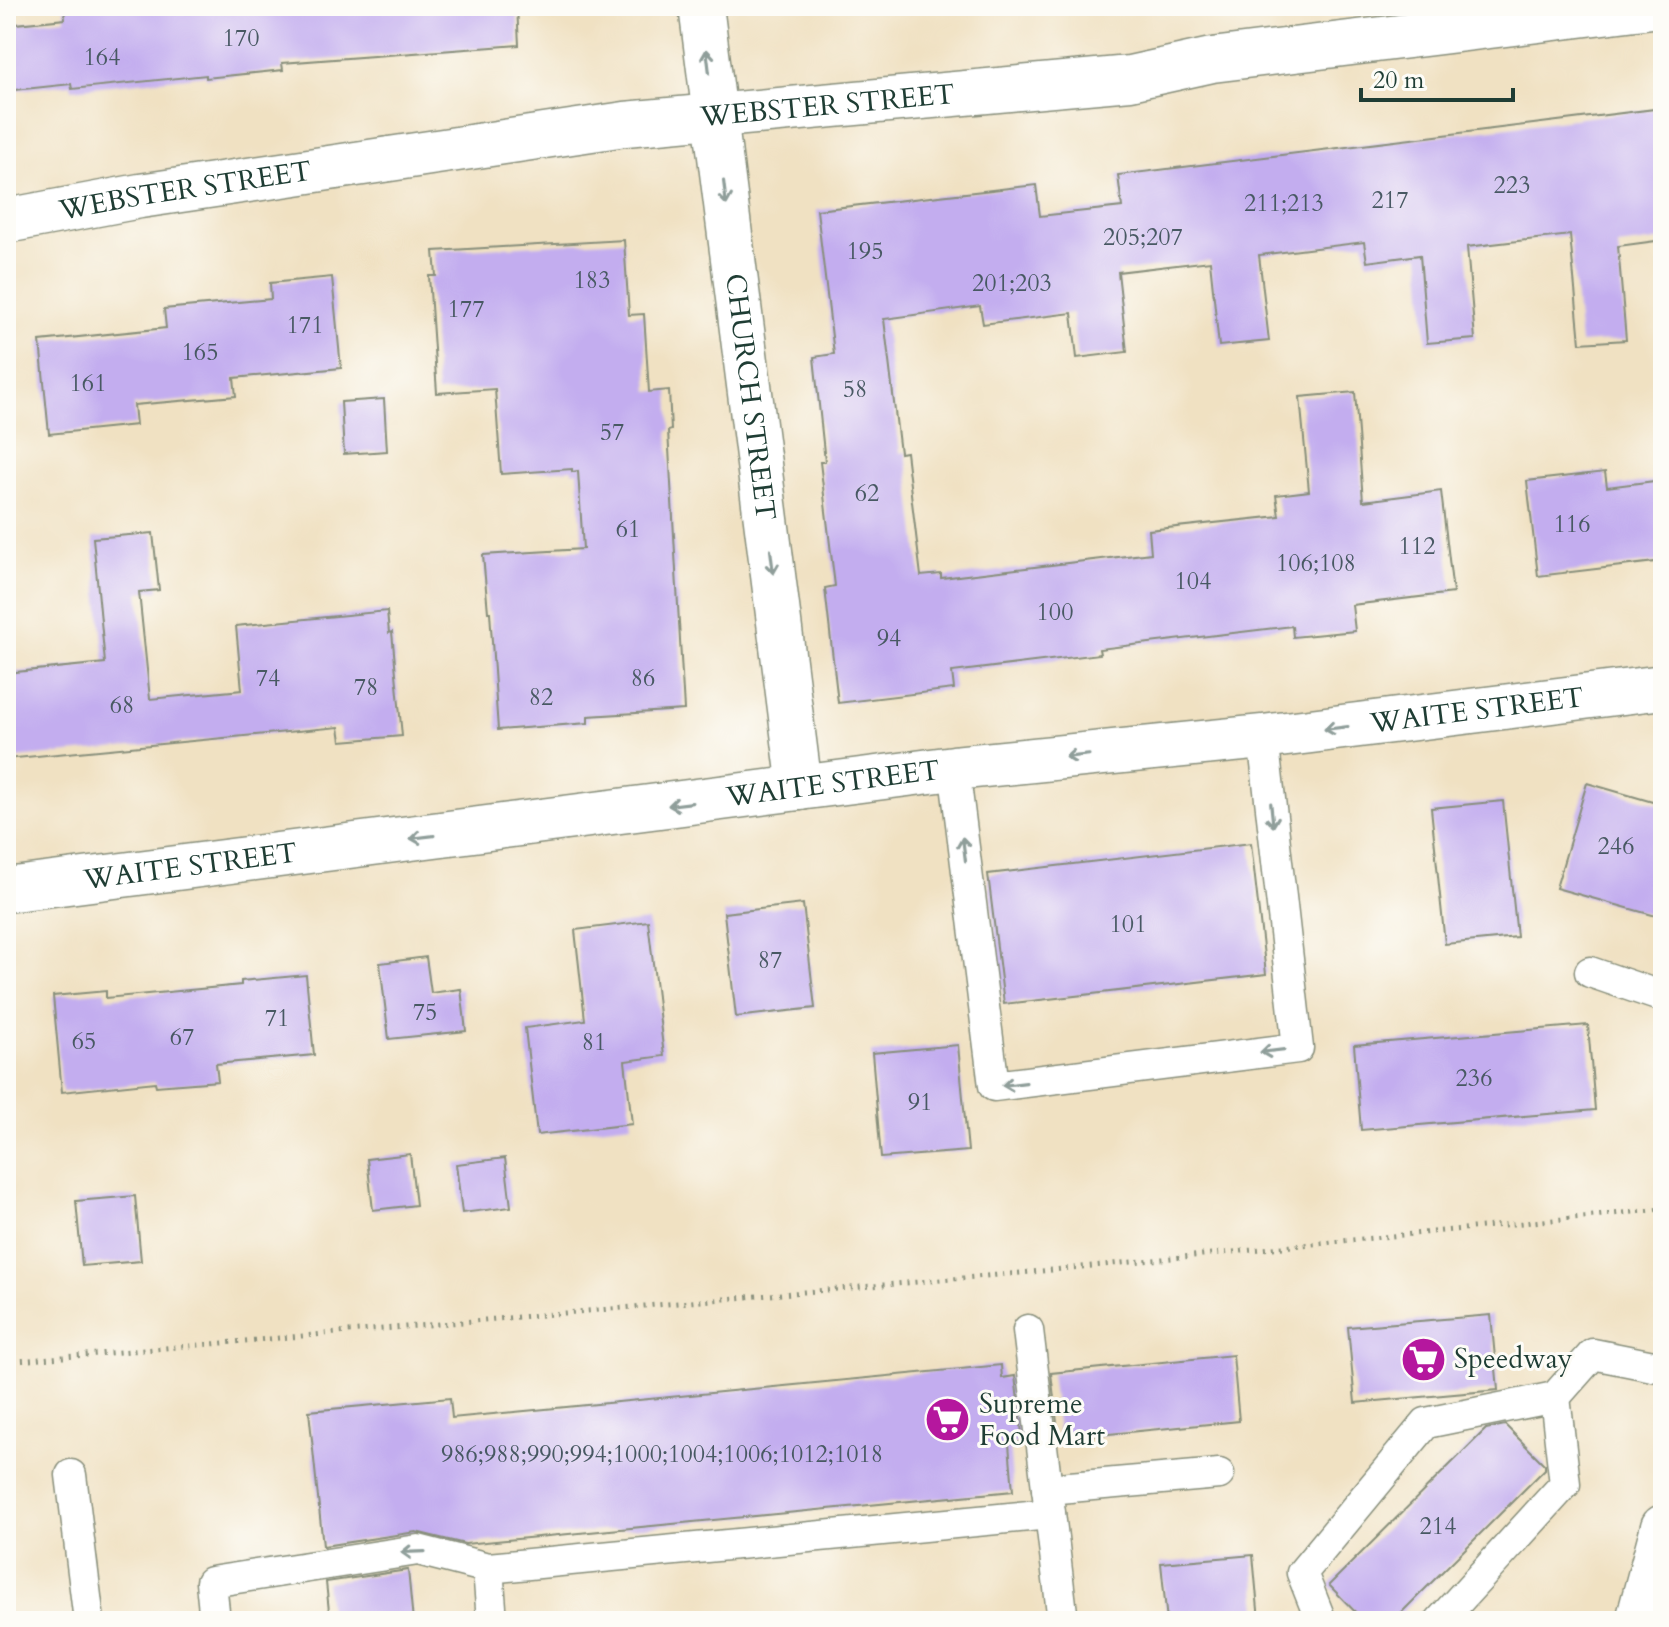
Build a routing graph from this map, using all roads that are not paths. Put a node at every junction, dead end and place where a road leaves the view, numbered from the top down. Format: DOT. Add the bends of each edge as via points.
graph roads {
  1 [pos="701,6"];
  2 [pos="1652,6"];
  3 [pos="1516,14"];
  4 [pos="715,116"];
  5 [pos="6,221"];
  6 [pos="1663,687"];
  7 [pos="1263,737"];
  8 [pos="954,768"];
  9 [pos="800,788"];
  10 [pos="6,890"];
  11 [pos="1590,972"];
  12 [pos="1663,997"];
  13 [pos="1028,1330"];
  14 [pos="1663,1368"];
  15 [pos="1555,1397"];
  16 [pos="1219,1474"];
  17 [pos="71,1475"];
  18 [pos="1048,1502"];
  19 [pos="1663,1527"];
  20 [pos="488,1568"];
  21 [pos="89,1621"];
  22 [pos="215,1621"];
  23 [pos="492,1621"];
  24 [pos="1063,1621"];
  25 [pos="1321,1621"];
  26 [pos="1440,1621"];
  27 [pos="1638,1621"];
  4 -- 1 [label="street, CHURCH STREET, one-way"];
  2 -- 3 [label="street, WEBSTER STREET"];
  3 -- 4 [label="street, WEBSTER STREET" via="1212,60 1130,78"];
  4 -- 5 [label="street, WEBSTER STREET" via="625,124"];
  4 -- 9 [label="street, CHURCH STREET, one-way"];
  6 -- 7 [label="street, WAITE STREET, one-way"];
  7 -- 8 [label="street, WAITE STREET, one-way"];
  7 -- 8 [label="lane, one-way" via="1298,1048 994,1086"];
  8 -- 9 [label="street, WAITE STREET"];
  9 -- 10 [label="street, WAITE STREET, one-way"];
  11 -- 12 [label="lane"];
  13 -- 18 [label="lane"];
  14 -- 15 [label="lane" via="1593,1354"];
  15 -- 25 [label="lane" via="1426,1423 1302,1573"];
  15 -- 26 [label="lane" via="1565,1484"];
  16 -- 18 [label="lane"];
  17 -- 21 [label="lane"];
  18 -- 20 [label="lane"];
  18 -- 24 [label="lane"];
  19 -- 27 [label="street"];
  20 -- 22 [label="lane, one-way" via="418,1550 211,1582"];
  20 -- 23 [label="lane"];
}
